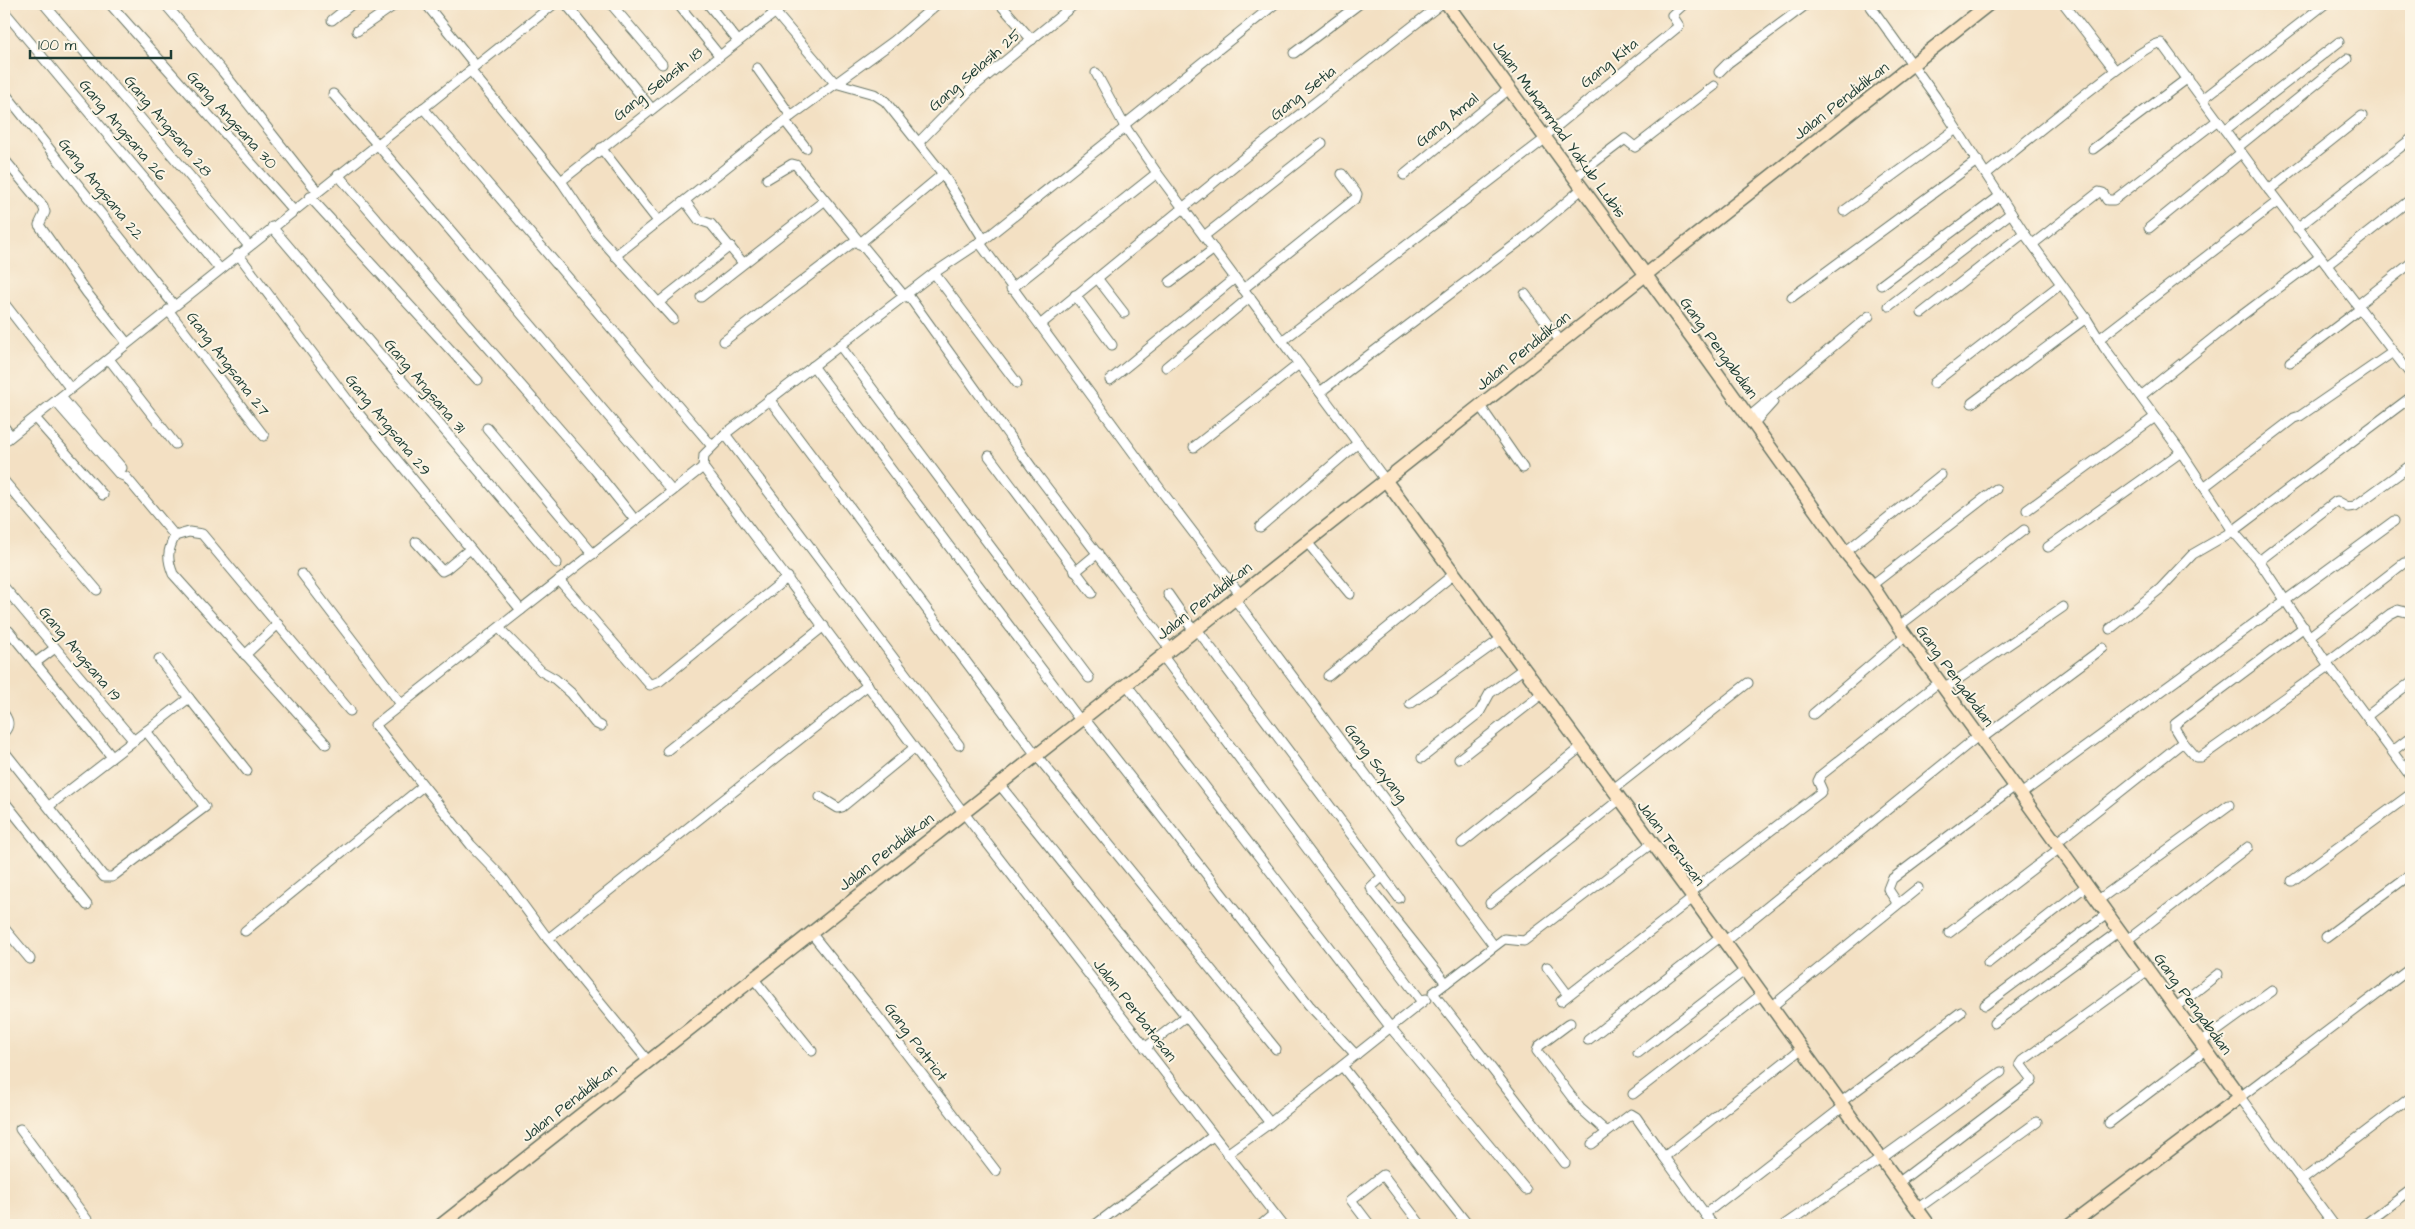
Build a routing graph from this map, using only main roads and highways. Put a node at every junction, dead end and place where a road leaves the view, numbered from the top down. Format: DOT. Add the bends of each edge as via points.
graph roads {
  1 [pos="1447,4"];
  2 [pos="1989,4"];
  3 [pos="1645,275"];
  4 [pos="1386,481"];
  5 [pos="444,1222"];
  6 [pos="1929,1225"];
  7 [pos="2070,1225"];
  1 -- 3 [label="main road, Jalan Muhammad Yakub Lubis"];
  2 -- 3 [label="main road, Jalan Pendidikan"];
  3 -- 4 [label="main road, Jalan Pendidikan"];
  3 -- 7 [label="main road, Gang Pengabdian" via="2240,1097"];
  4 -- 5 [label="main road, Jalan Pendidikan"];
  4 -- 6 [label="main road, Jalan Terusan"];
}
